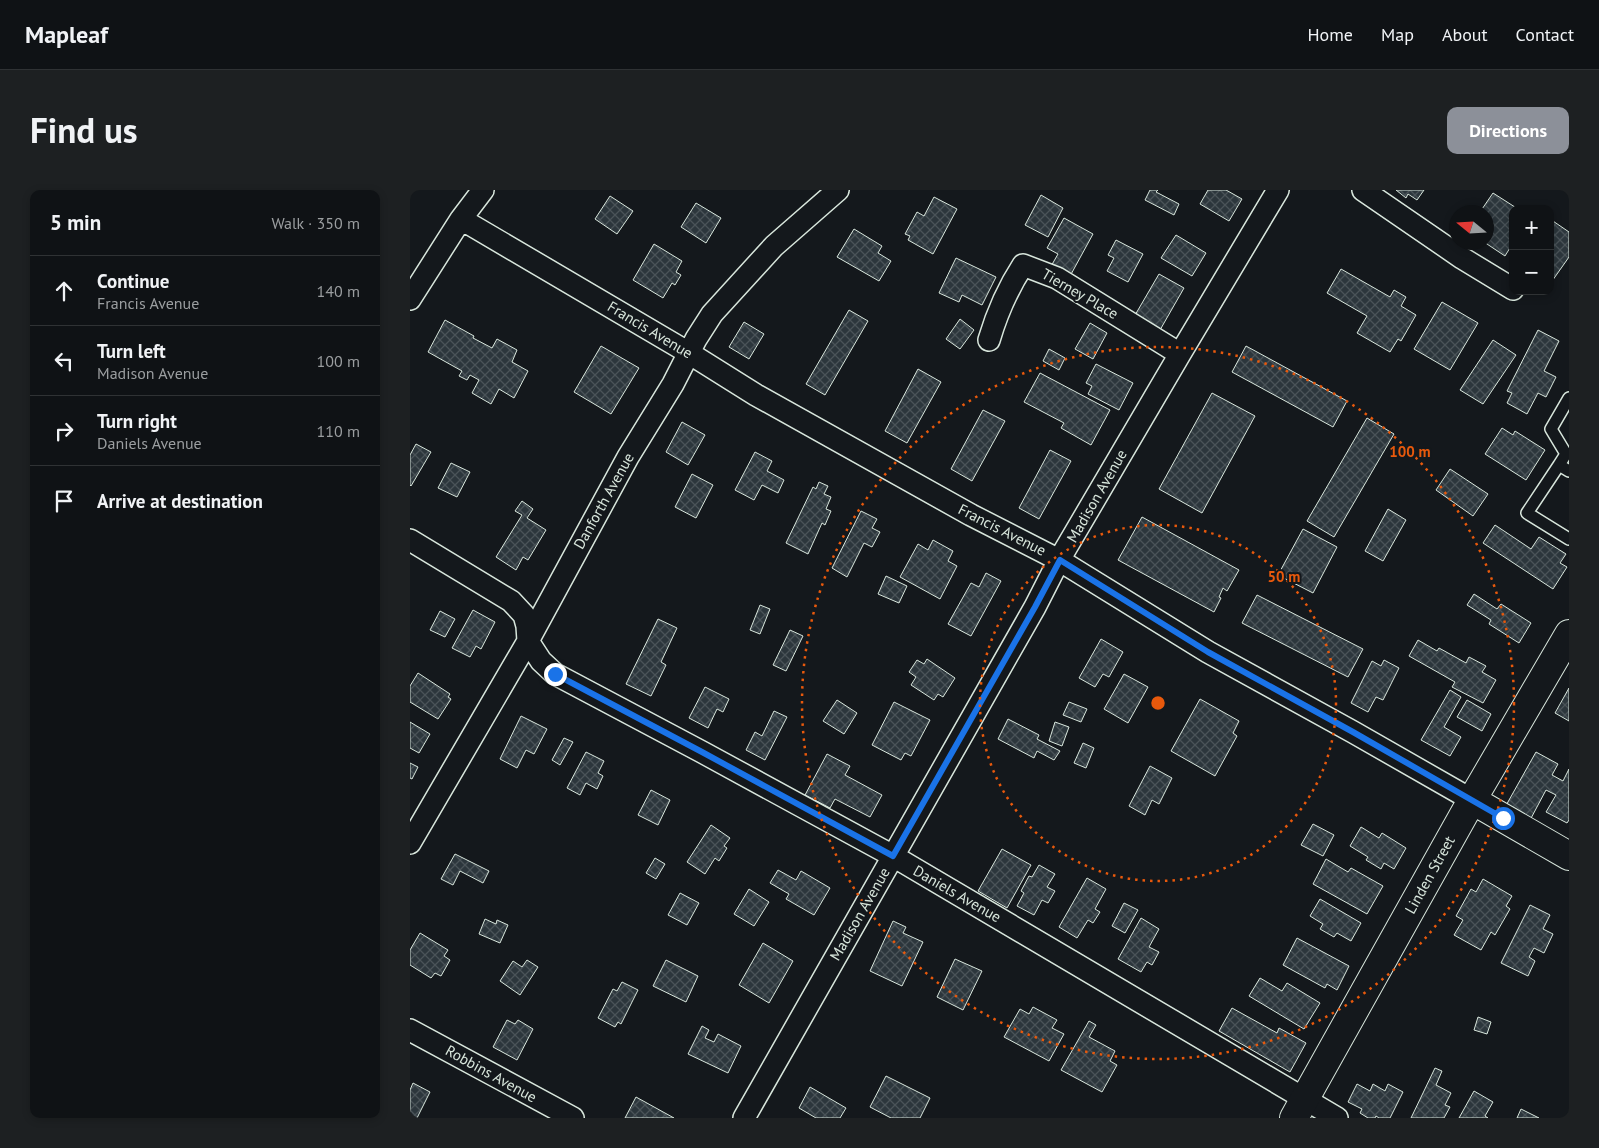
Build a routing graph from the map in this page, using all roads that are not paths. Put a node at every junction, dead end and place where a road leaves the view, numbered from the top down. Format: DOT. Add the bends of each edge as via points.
graph roads {
  1 [pos="483,190"];
  2 [pos="838,190"];
  3 [pos="1278,190"];
  4 [pos="1363,190"];
  5 [pos="461,219"];
  6 [pos="1509,287"];
  7 [pos="410,299"];
  8 [pos="990,340"];
  9 [pos="689,353"];
  10 [pos="1180,354"];
  11 [pos="1569,398"];
  12 [pos="1564,468"];
  13 [pos="1569,539"];
  14 [pos="410,540"];
  15 [pos="1060,560"];
  16 [pos="1569,634"];
  17 [pos="528,641"];
  18 [pos="1472,800"];
  19 [pos="410,843"];
  20 [pos="893,856"];
  21 [pos="1569,856"];
  22 [pos="410,1030"];
  23 [pos="1299,1108"];
  24 [pos="572,1118"];
  25 [pos="744,1118"];
  26 [pos="1337,1118"];
  1 -- 5 [label="street"];
  2 -- 9 [label="street, Danforth Avenue" via="774,246 712,314"];
  3 -- 10 [label="street, Madison Avenue"];
  4 -- 6 [label="street"];
  5 -- 7 [label="street"];
  5 -- 9 [label="street, Francis Avenue"];
  8 -- 10 [label="street, Tierney Place" via="1012,282 1024,265 1057,278"];
  9 -- 15 [label="street, Francis Avenue" via="756,395 971,515"];
  9 -- 17 [label="street, Danforth Avenue"];
  10 -- 15 [label="street, Madison Avenue"];
  11 -- 12 [label="lane" via="1551,428 1566,454"];
  12 -- 13 [label="lane" via="1528,513"];
  14 -- 17 [label="street" via="512,600 524,615"];
  15 -- 18 [label="street, Francis Avenue" via="1208,652"];
  15 -- 20 [label="street, Madison Avenue"];
  16 -- 18 [label="street, Linden Street"];
  17 -- 19 [label="street, Danforth Avenue"];
  17 -- 20 [label="street, Daniels Avenue" via="541,661 555,674"];
  18 -- 21 [label="street, Francis Avenue"];
  18 -- 23 [label="street, Linden Street"];
  20 -- 23 [label="street, Daniels Avenue"];
  20 -- 25 [label="street, Madison Avenue"];
  22 -- 24 [label="street, Robbins Avenue"];
  23 -- 26 [label="street, Daniels Avenue"];
}
